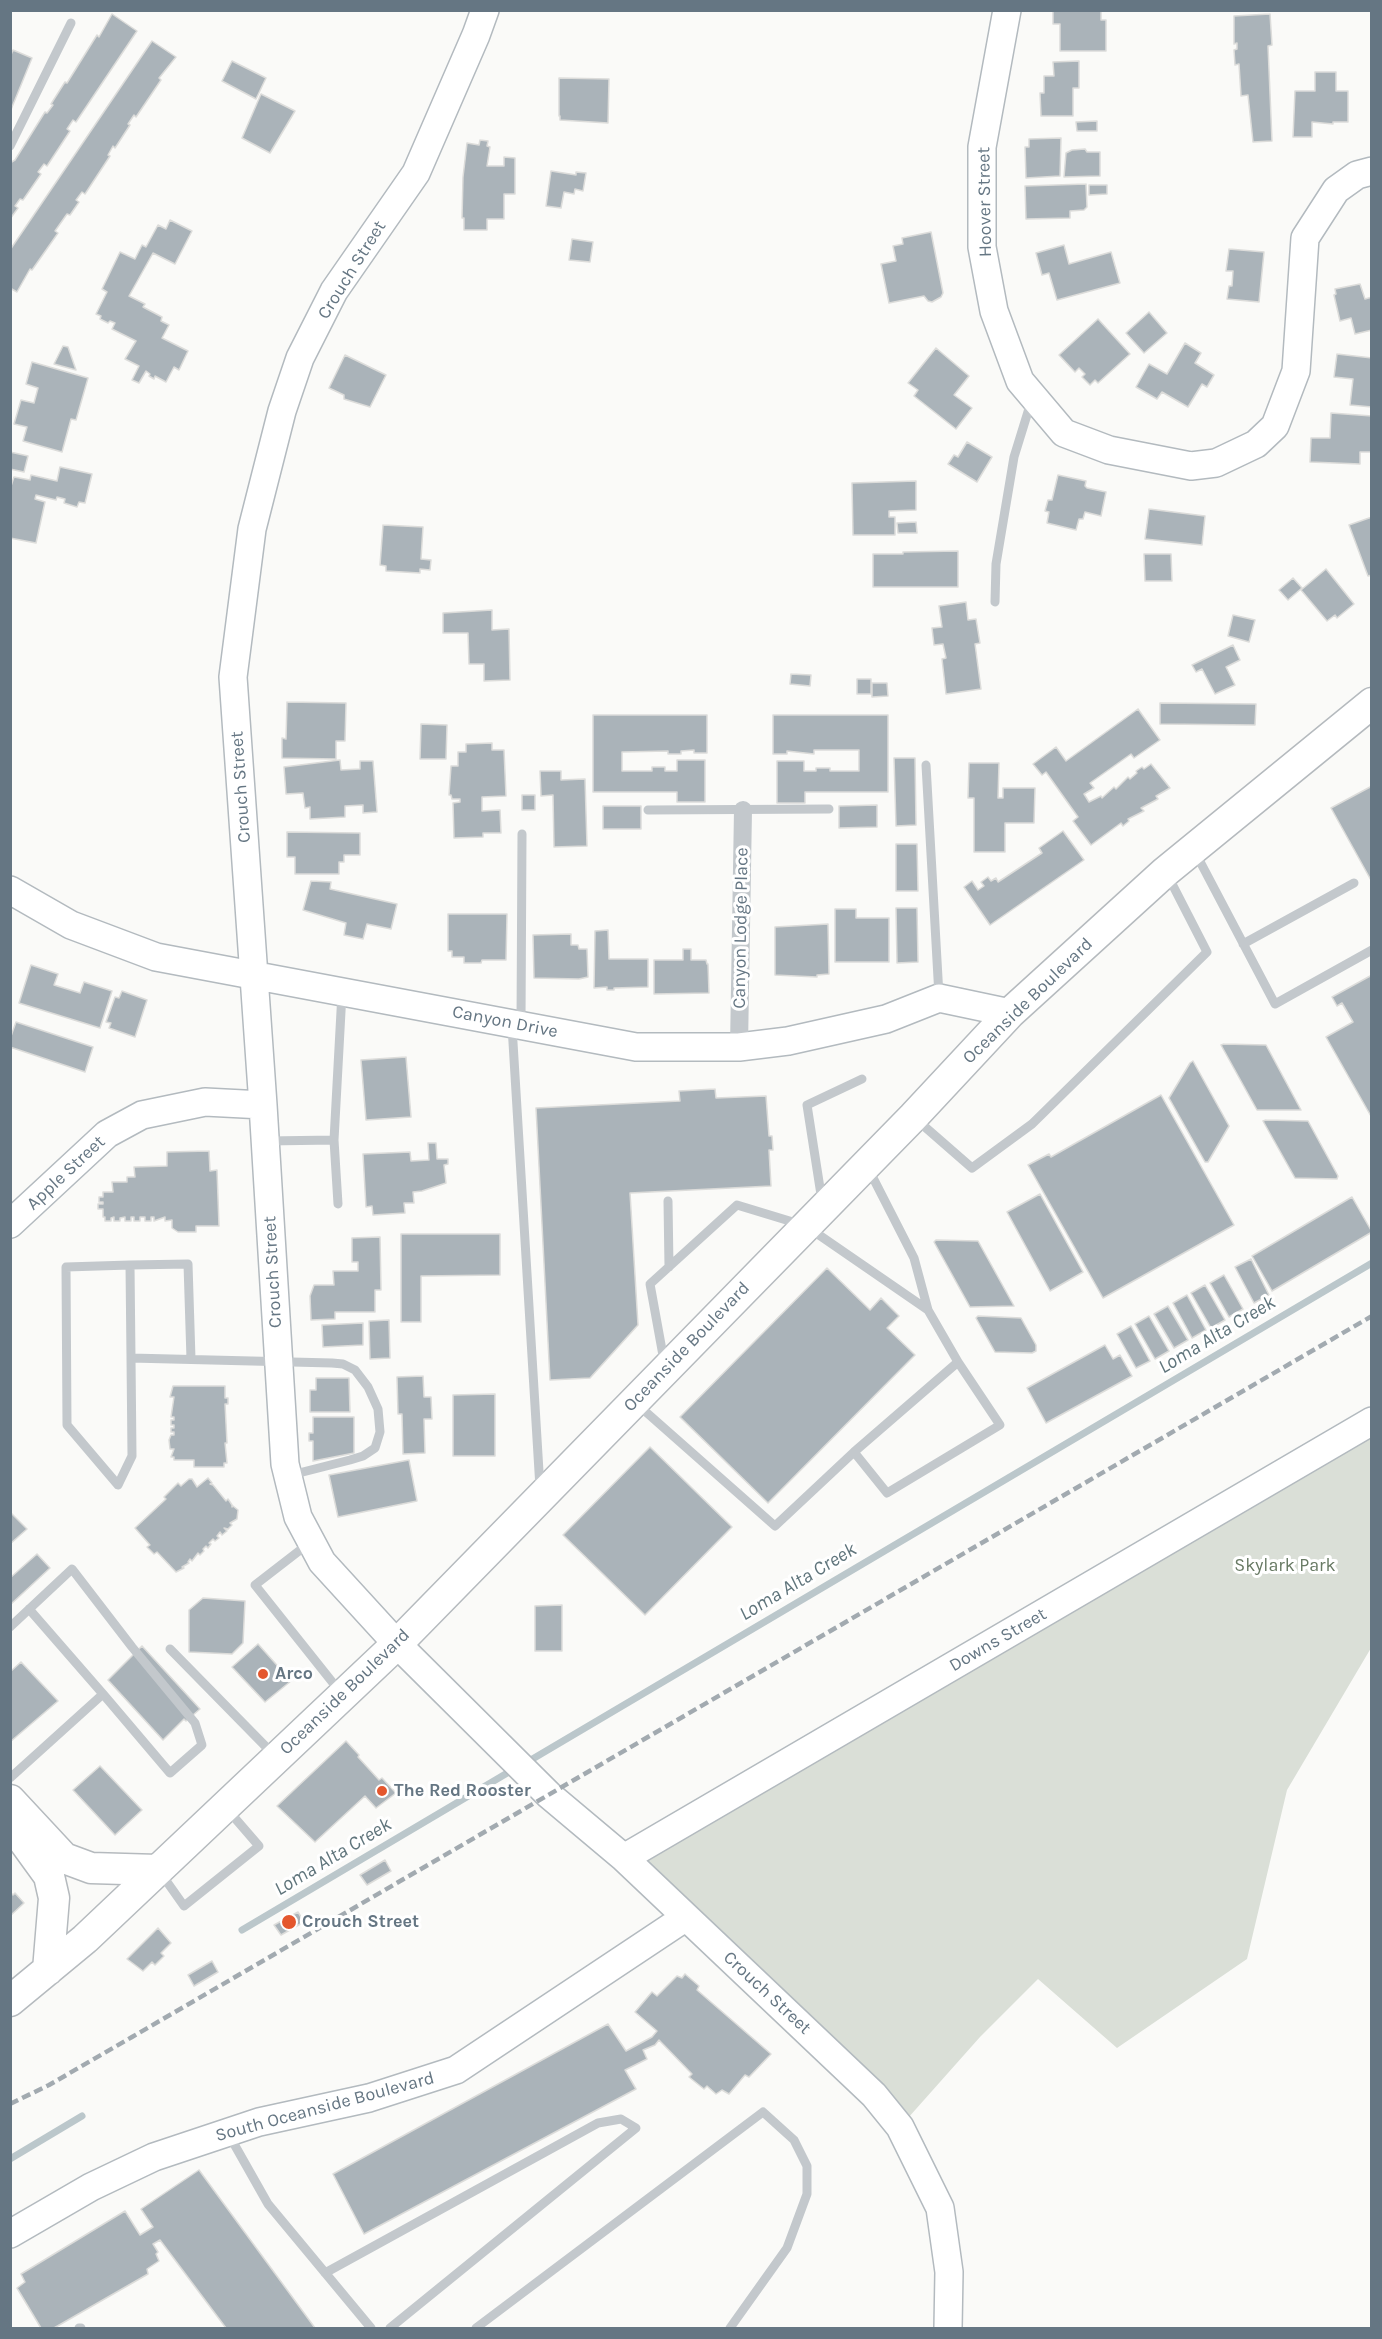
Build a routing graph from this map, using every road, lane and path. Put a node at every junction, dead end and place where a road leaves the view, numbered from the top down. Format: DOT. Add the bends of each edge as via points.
graph roads {
  1 [pos="485,10"];
  2 [pos="1007,10"];
  3 [pos="71,23"];
  4 [pos="10,146"];
  5 [pos="1371,171"];
  6 [pos="1033,397"];
  7 [pos="995,602"];
  8 [pos="1371,703"];
  9 [pos="926,765"];
  10 [pos="829,808"];
  11 [pos="648,810"];
  12 [pos="743,810"];
  13 [pos="522,834"];
  14 [pos="1193,849"];
  15 [pos="1165,872"];
  16 [pos="1354,883"];
  17 [pos="10,890"];
  18 [pos="1243,944"];
  19 [pos="1371,950"];
  20 [pos="254,974"];
  21 [pos="342,991"];
  22 [pos="939,998"];
  23 [pos="1010,1013"];
  24 [pos="516,1024"];
  25 [pos="739,1047"];
  26 [pos="862,1079"];
  27 [pos="263,1105"];
  28 [pos="913,1117"];
  29 [pos="334,1140"];
  30 [pos="266,1141"];
  31 [pos="866,1164"];
  32 [pos="668,1201"];
  33 [pos="338,1204"];
  34 [pos="814,1216"];
  35 [pos="10,1224"];
  36 [pos="130,1265"];
  37 [pos="669,1267"];
  38 [pos="928,1310"];
  39 [pos="131,1358"];
  40 [pos="191,1359"];
  41 [pos="278,1362"];
  42 [pos="958,1362"];
  43 [pos="666,1369"];
  44 [pos="634,1402"];
  45 [pos="1371,1421"];
  46 [pos="855,1452"];
  47 [pos="288,1476"];
  48 [pos="541,1497"];
  49 [pos="312,1542"];
  50 [pos="29,1609"];
  51 [pos="10,1627"];
  52 [pos="397,1644"];
  53 [pos="170,1649"];
  54 [pos="103,1694"];
  55 [pos="343,1695"];
  56 [pos="276,1758"];
  57 [pos="10,1778"];
  58 [pos="10,1800"];
  59 [pos="225,1807"];
  60 [pos="10,1826"];
  61 [pos="624,1858"];
  62 [pos="158,1870"];
  63 [pos="686,1917"];
  64 [pos="48,1970"];
  65 [pos="10,2001"];
  66 [pos="227,2132"];
  67 [pos="10,2234"];
  68 [pos="325,2273"];
  69 [pos="371,2328"];
  70 [pos="390,2328"];
  71 [pos="476,2328"];
  72 [pos="730,2328"];
  73 [pos="948,2328"];
  1 -- 20 [label="street, Crouch Street" via="416,173 334,291 300,358 282,411 252,529 233,678"];
  2 -- 6 [label="street, Hoover Street" via="982,147 982,247 994,311 1020,381"];
  3 -- 4 [label="lane"];
  5 -- 6 [label="street, Hoover Street" via="1357,175 1336,190 1305,238 1296,371 1275,426 1256,444 1216,463 1191,466 1109,450 1064,433"];
  6 -- 7 [label="lane" via="1014,457 996,564"];
  8 -- 14 [label="main road, Oceanside Boulevard"];
  9 -- 22 [label="lane"];
  10 -- 12 [label="lane"];
  11 -- 12 [label="lane"];
  12 -- 25 [label="street, Canyon Lodge Place"];
  13 -- 24 [label="lane"];
  14 -- 15 [label="main road, Oceanside Boulevard"];
  14 -- 18 [label="lane"];
  15 -- 23 [label="main road, Oceanside Boulevard"];
  15 -- 28 [label="lane" via="1207,952 1032,1124 972,1168"];
  16 -- 18 [label="lane"];
  17 -- 20 [label="street, Canyon Drive" via="71,925 156,957"];
  18 -- 19 [label="lane" via="1275,1004"];
  20 -- 21 [label="street, Canyon Drive"];
  20 -- 27 [label="street, Crouch Street"];
  21 -- 24 [label="street, Canyon Drive"];
  21 -- 29 [label="lane"];
  22 -- 23 [label="street"];
  22 -- 25 [label="street, Canyon Drive" via="886,1019 788,1041"];
  23 -- 28 [label="main road, Oceanside Boulevard"];
  24 -- 25 [label="street, Canyon Drive" via="636,1047"];
  24 -- 48 [label="lane"];
  26 -- 34 [label="lane" via="807,1105"];
  27 -- 30 [label="street, Crouch Street"];
  27 -- 35 [label="street, Apple Street" via="205,1102 142,1115 107,1134"];
  28 -- 31 [label="main road, Oceanside Boulevard"];
  29 -- 30 [label="lane"];
  29 -- 33 [label="lane"];
  30 -- 41 [label="street, Crouch Street"];
  31 -- 34 [label="main road, Oceanside Boulevard"];
  31 -- 38 [label="lane" via="914,1258"];
  32 -- 37 [label="lane"];
  34 -- 37 [label="lane" via="737,1205"];
  34 -- 38 [label="lane"];
  34 -- 43 [label="main road, Oceanside Boulevard"];
  36 -- 39 [label="lane"];
  36 -- 39 [label="lane" via="66,1267 67,1425 118,1485 132,1456"];
  36 -- 40 [label="lane" via="188,1264"];
  37 -- 43 [label="lane" via="650,1284"];
  38 -- 42 [label="lane"];
  39 -- 40 [label="lane"];
  40 -- 41 [label="lane"];
  41 -- 47 [label="street, Crouch Street"];
  41 -- 47 [label="lane" via="350,1367 374,1397 380,1422 378,1441 371,1452"];
  42 -- 46 [label="lane"];
  42 -- 46 [label="lane" via="1000,1425 887,1493"];
  43 -- 44 [label="main road, Oceanside Boulevard"];
  44 -- 46 [label="lane" via="775,1526"];
  44 -- 48 [label="main road, Oceanside Boulevard"];
  45 -- 61 [label="street, Downs Street"];
  47 -- 49 [label="street, Crouch Street" via="298,1517"];
  48 -- 52 [label="main road, Oceanside Boulevard"];
  49 -- 52 [label="street, Crouch Street" via="322,1562"];
  49 -- 55 [label="lane" via="255,1585"];
  50 -- 51 [label="lane"];
  50 -- 54 [label="lane"];
  50 -- 54 [label="lane" via="72,1569 195,1722 202,1745 170,1773"];
  52 -- 55 [label="main road, Oceanside Boulevard"];
  52 -- 61 [label="street, Crouch Street" via="531,1778"];
  53 -- 56 [label="lane"];
  54 -- 57 [label="lane"];
  55 -- 56 [label="main road, Oceanside Boulevard"];
  56 -- 59 [label="main road, Oceanside Boulevard"];
  58 -- 62 [label="main road" via="64,1858 91,1868"];
  59 -- 62 [label="main road, Oceanside Boulevard"];
  59 -- 62 [label="lane" via="260,1846 184,1906"];
  60 -- 64 [label="main road" via="49,1876 54,1898"];
  61 -- 63 [label="street, Crouch Street"];
  62 -- 64 [label="main road, Oceanside Boulevard"];
  63 -- 66 [label="street, South Oceanside Boulevard" via="456,2070 369,2098"];
  63 -- 73 [label="street, Crouch Street" via="874,2095 900,2127 940,2208 949,2272"];
  64 -- 65 [label="main road, Oceanside Boulevard"];
  66 -- 67 [label="street, South Oceanside Boulevard" via="154,2157 91,2187"];
  66 -- 68 [label="lane" via="268,2204"];
  68 -- 69 [label="lane"];
  68 -- 70 [label="lane" via="598,2122 621,2119 636,2128"];
  71 -- 72 [label="lane" via="763,2112 794,2140 807,2166 807,2194 787,2248"];
}
